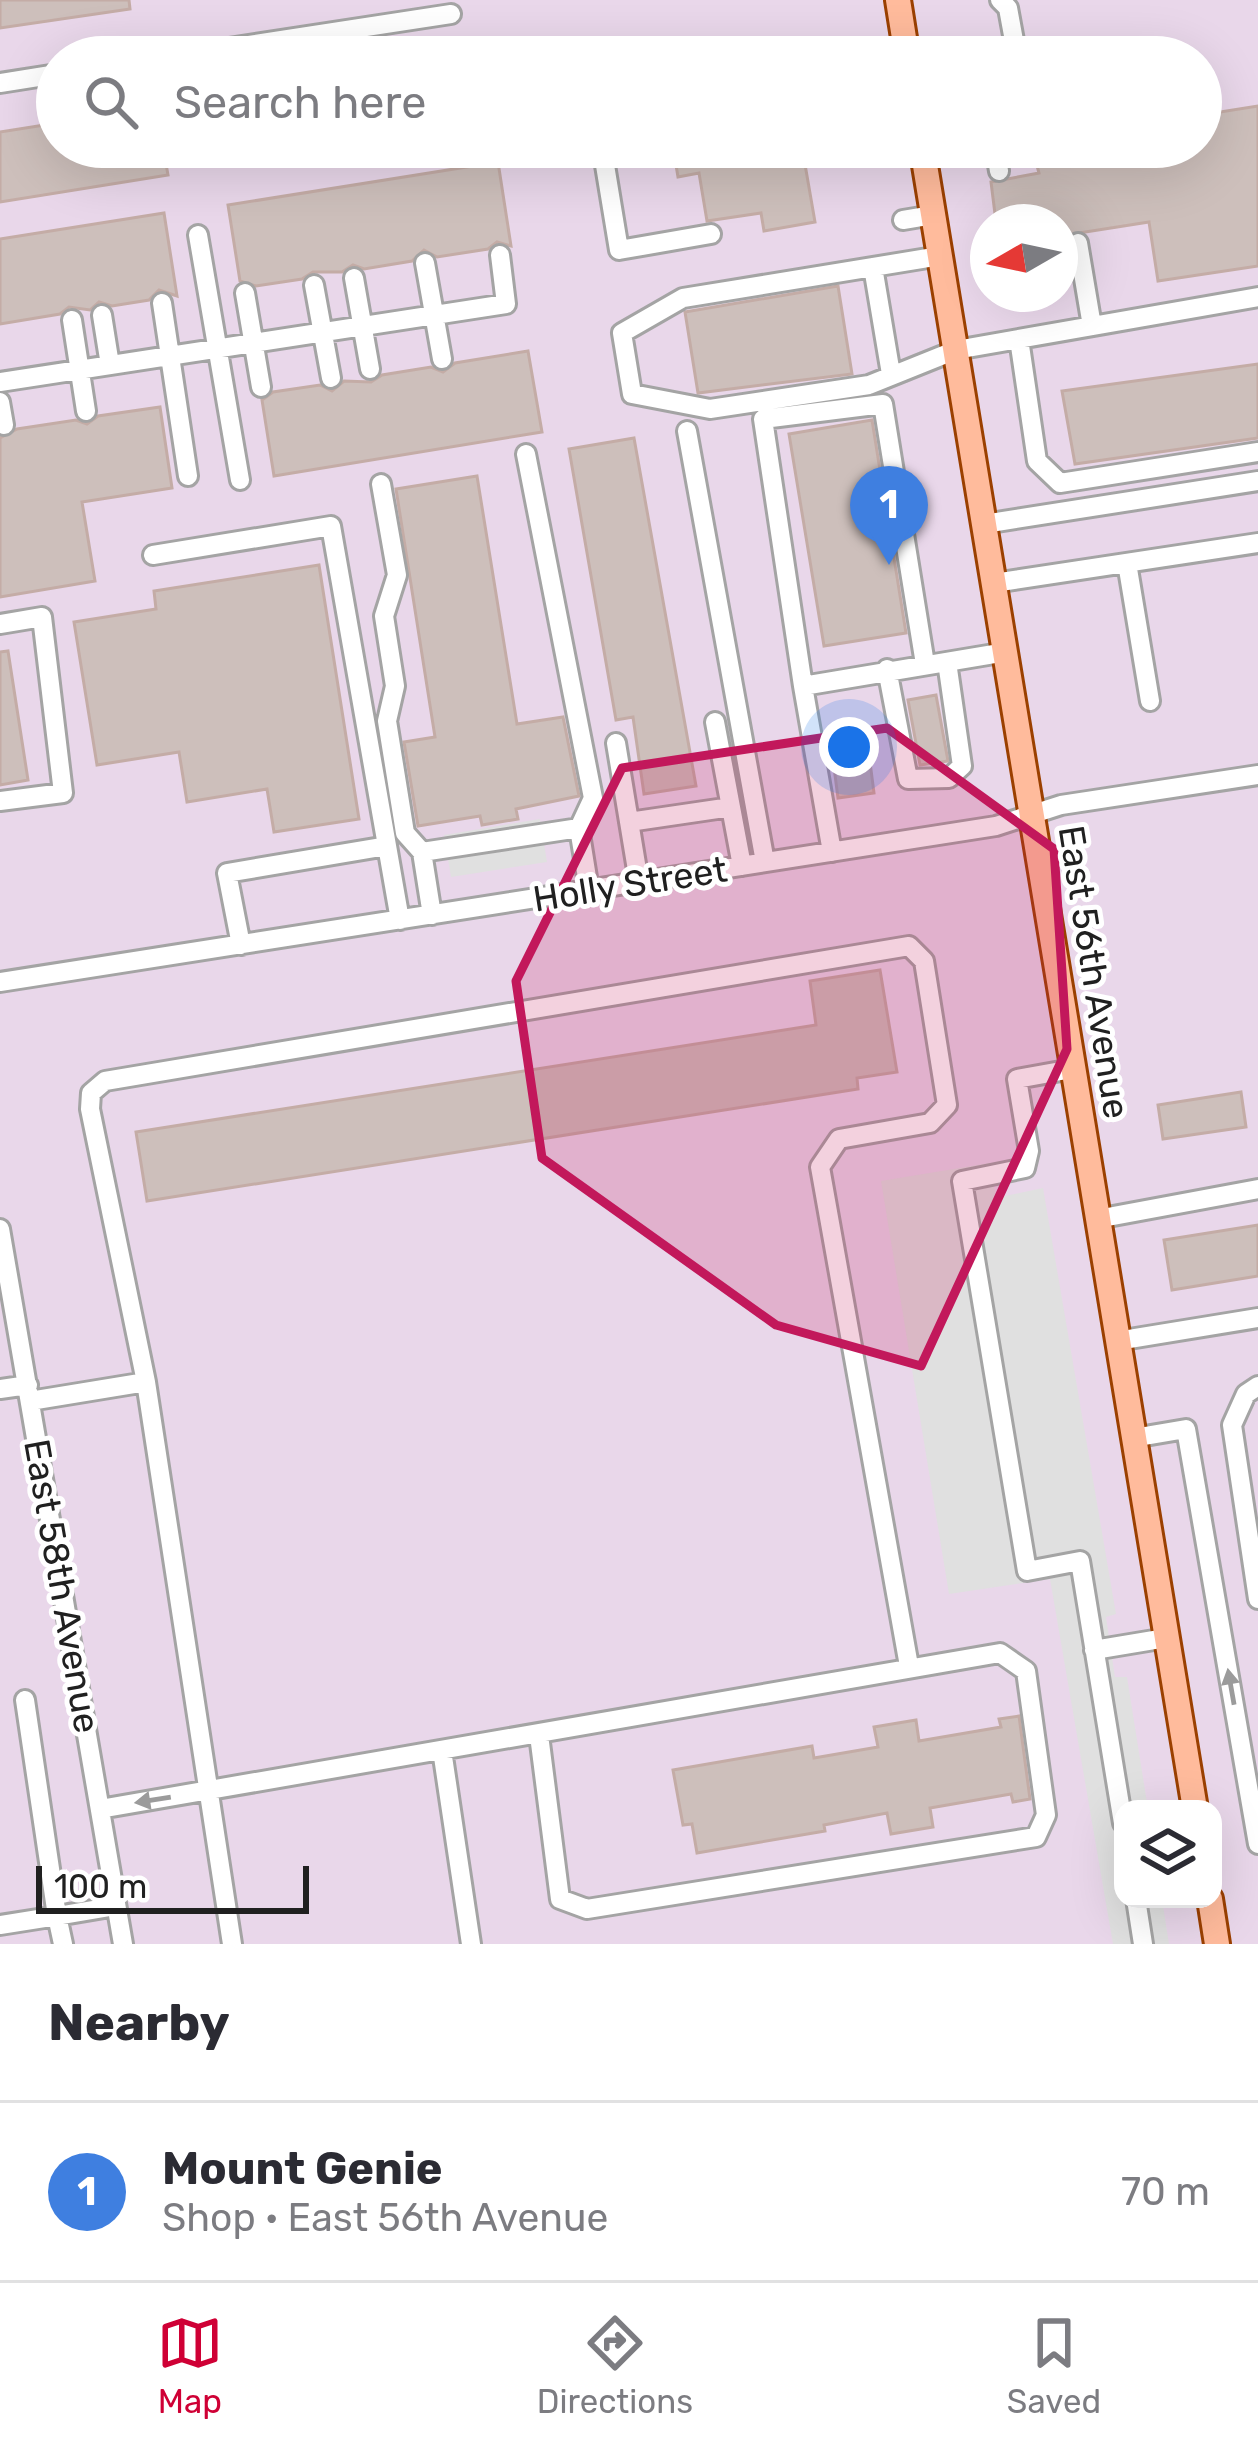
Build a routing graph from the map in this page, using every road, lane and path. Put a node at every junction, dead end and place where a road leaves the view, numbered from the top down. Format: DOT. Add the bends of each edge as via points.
graph roads {
  1 [pos="898,0"];
  2 [pos="1000,0"];
  3 [pos="451,14"];
  4 [pos="307,36"];
  5 [pos="904,36"];
  6 [pos="1013,36"];
  7 [pos="36,77"];
  8 [pos="0,83"];
  9 [pos="605,168"];
  10 [pos="925,168"];
  11 [pos="998,168"];
  12 [pos="999,171"];
  13 [pos="933,215"];
  14 [pos="903,220"];
  15 [pos="198,235"];
  16 [pos="711,235"];
  17 [pos="1078,243"];
  18 [pos="500,255"];
  19 [pos="940,256"];
  20 [pos="425,263"];
  21 [pos="873,267"];
  22 [pos="354,278"];
  23 [pos="314,286"];
  24 [pos="245,293"];
  25 [pos="1258,298"];
  26 [pos="162,303"];
  27 [pos="103,315"];
  28 [pos="434,315"];
  29 [pos="71,320"];
  30 [pos="364,326"];
  31 [pos="1092,326"];
  32 [pos="323,332"];
  33 [pos="1019,339"];
  34 [pos="253,343"];
  35 [pos="217,348"];
  36 [pos="956,350"];
  37 [pos="170,355"];
  38 [pos="442,359"];
  39 [pos="110,364"];
  40 [pos="80,369"];
  41 [pos="370,369"];
  42 [pos="891,374"];
  43 [pos="331,378"];
  44 [pos="0,382"];
  45 [pos="261,387"];
  46 [pos="0,402"];
  47 [pos="86,411"];
  48 [pos="4,425"];
  49 [pos="687,431"];
  50 [pos="1258,452"];
  51 [pos="526,454"];
  52 [pos="188,476"];
  53 [pos="241,480"];
  54 [pos="1258,481"];
  55 [pos="381,484"];
  56 [pos="984,524"];
  57 [pos="1258,543"];
  58 [pos="153,555"];
  59 [pos="1127,563"];
  60 [pos="994,583"];
  61 [pos="0,624"];
  62 [pos="1006,652"];
  63 [pos="947,662"];
  64 [pos="925,664"];
  65 [pos="886,669"];
  66 [pos="803,686"];
  67 [pos="1150,700"];
  68 [pos="716,722"];
  69 [pos="616,743"];
  70 [pos="1258,775"];
  71 [pos="0,801"];
  72 [pos="731,807"];
  73 [pos="1033,817"];
  74 [pos="629,822"];
  75 [pos="579,828"];
  76 [pos="387,846"];
  77 [pos="832,852"];
  78 [pos="422,853"];
  79 [pos="765,862"];
  80 [pos="742,866"];
  81 [pos="639,882"];
  82 [pos="589,890"];
  83 [pos="432,915"];
  84 [pos="400,920"];
  85 [pos="241,945"];
  86 [pos="0,982"];
  87 [pos="1072,1069"];
  88 [pos="1258,1189"];
  89 [pos="1097,1219"];
  90 [pos="0,1229"];
  91 [pos="1258,1318"];
  92 [pos="1117,1341"];
  93 [pos="146,1382"];
  94 [pos="1258,1386"];
  95 [pos="0,1389"];
  96 [pos="29,1393"];
  97 [pos="1133,1438"];
  98 [pos="1258,1599"];
  99 [pos="1166,1638"];
  100 [pos="1094,1650"];
  101 [pos="909,1666"];
  102 [pos="25,1700"];
  103 [pos="539,1735"];
  104 [pos="442,1750"];
  105 [pos="207,1791"];
  106 [pos="1119,1800"];
  107 [pos="1193,1800"];
  108 [pos="100,1809"];
  109 [pos="1258,1844"];
  110 [pos="116,1906"];
  111 [pos="1137,1908"];
  112 [pos="1211,1908"];
  113 [pos="57,1916"];
  114 [pos="0,1925"];
  115 [pos="62,1944"];
  116 [pos="123,1944"];
  117 [pos="232,1944"];
  118 [pos="471,1944"];
  119 [pos="1143,1944"];
  120 [pos="1217,1944"];
  1 -- 5 [label="main road"];
  2 -- 6 [label="street"];
  3 -- 4 [label="street"];
  7 -- 8 [label="street"];
  9 -- 16 [label="street" via="619,250"];
  10 -- 13 [label="main road, East 56th Avenue"];
  11 -- 12 [label="street"];
  13 -- 14 [label="street"];
  13 -- 19 [label="main road, East 56th Avenue"];
  15 -- 35 [label="street"];
  17 -- 31 [label="street"];
  18 -- 28 [label="street" via="506,304"];
  19 -- 21 [label="street"];
  19 -- 36 [label="main road, East 56th Avenue"];
  20 -- 28 [label="street"];
  21 -- 42 [label="street"];
  21 -- 42 [label="street" via="683,298 622,333 632,394 710,409 869,385"];
  22 -- 30 [label="street"];
  23 -- 32 [label="street"];
  24 -- 34 [label="street"];
  25 -- 31 [label="street"];
  26 -- 37 [label="street"];
  27 -- 39 [label="street"];
  28 -- 30 [label="street"];
  28 -- 38 [label="street"];
  29 -- 40 [label="street"];
  30 -- 32 [label="street"];
  30 -- 41 [label="street"];
  31 -- 33 [label="street"];
  32 -- 34 [label="street"];
  32 -- 43 [label="street"];
  33 -- 36 [label="street"];
  33 -- 50 [label="street" via="1037,461 1060,483"];
  34 -- 35 [label="street"];
  34 -- 45 [label="street"];
  35 -- 37 [label="street"];
  35 -- 53 [label="street"];
  36 -- 42 [label="street"];
  36 -- 56 [label="main road, East 56th Avenue"];
  37 -- 39 [label="street"];
  37 -- 52 [label="street"];
  39 -- 40 [label="street"];
  40 -- 44 [label="street"];
  40 -- 47 [label="street"];
  46 -- 48 [label="street"];
  49 -- 79 [label="street"];
  51 -- 75 [label="street" via="593,798"];
  54 -- 56 [label="street"];
  55 -- 78 [label="street" via="397,575 384,616 395,686 387,721 405,832"];
  56 -- 60 [label="main road, East 56th Avenue"];
  57 -- 59 [label="street"];
  58 -- 76 [label="street" via="332,526"];
  59 -- 60 [label="street"];
  59 -- 67 [label="street"];
  60 -- 62 [label="main road, East 56th Avenue"];
  61 -- 71 [label="street" via="42,617 63,793"];
  62 -- 63 [label="street"];
  62 -- 73 [label="main road, East 56th Avenue"];
  63 -- 64 [label="street"];
  63 -- 65 [label="street" via="962,766 949,778 916,783 903,771"];
  64 -- 65 [label="street"];
  64 -- 66 [label="street" via="883,404 763,419"];
  65 -- 66 [label="street"];
  66 -- 77 [label="street"];
  68 -- 72 [label="street"];
  69 -- 74 [label="street"];
  70 -- 73 [label="street, Holly Street" via="1061,805"];
  72 -- 74 [label="street"];
  72 -- 80 [label="street"];
  73 -- 77 [label="street, Holly Street"];
  73 -- 87 [label="main road, East 56th Avenue"];
  74 -- 81 [label="street"];
  75 -- 78 [label="street"];
  75 -- 82 [label="street"];
  76 -- 84 [label="street"];
  76 -- 85 [label="street" via="227,873"];
  77 -- 79 [label="street, Holly Street"];
  78 -- 83 [label="street"];
  79 -- 80 [label="street, Holly Street"];
  80 -- 81 [label="street, Holly Street"];
  81 -- 82 [label="street, Holly Street"];
  82 -- 83 [label="street, Holly Street"];
  83 -- 84 [label="street, Holly Street"];
  84 -- 85 [label="street, Holly Street"];
  85 -- 86 [label="street, Holly Street"];
  87 -- 89 [label="main road, East 56th Avenue"];
  87 -- 100 [label="street" via="1017,1079 1025,1168 962,1181 1027,1571 1080,1561"];
  88 -- 89 [label="street"];
  89 -- 92 [label="main road, East 56th Avenue"];
  90 -- 96 [label="street, East 58th Avenue"];
  91 -- 92 [label="street"];
  92 -- 97 [label="main road, East 56th Avenue"];
  93 -- 96 [label="street"];
  93 -- 101 [label="street" via="90,1108 91,1093 105,1081 909,946 924,961 947,1105 930,1124 839,1139 820,1167"];
  93 -- 105 [label="street"];
  94 -- 98 [label="street" via="1232,1425"];
  95 -- 96 [label="street"];
  96 -- 108 [label="street, East 58th Avenue"];
  97 -- 99 [label="main road, East 56th Avenue"];
  109 -- 97 [label="street, one-way" via="1186,1429"];
  99 -- 100 [label="street"];
  99 -- 107 [label="main road, East 56th Avenue"];
  100 -- 106 [label="street"];
  101 -- 103 [label="street"];
  101 -- 103 [label="street" via="1000,1653 1026,1671 1046,1815 1036,1837 587,1910 560,1899"];
  102 -- 113 [label="street"];
  103 -- 104 [label="street"];
  104 -- 105 [label="street"];
  104 -- 118 [label="street"];
  105 -- 108 [label="street, one-way"];
  105 -- 117 [label="street"];
  108 -- 110 [label="street, East 58th Avenue"];
  110 -- 113 [label="street"];
  110 -- 116 [label="street, East 58th Avenue"];
  111 -- 119 [label="street"];
  112 -- 120 [label="main road"];
  113 -- 114 [label="street"];
  113 -- 115 [label="street"];
}
